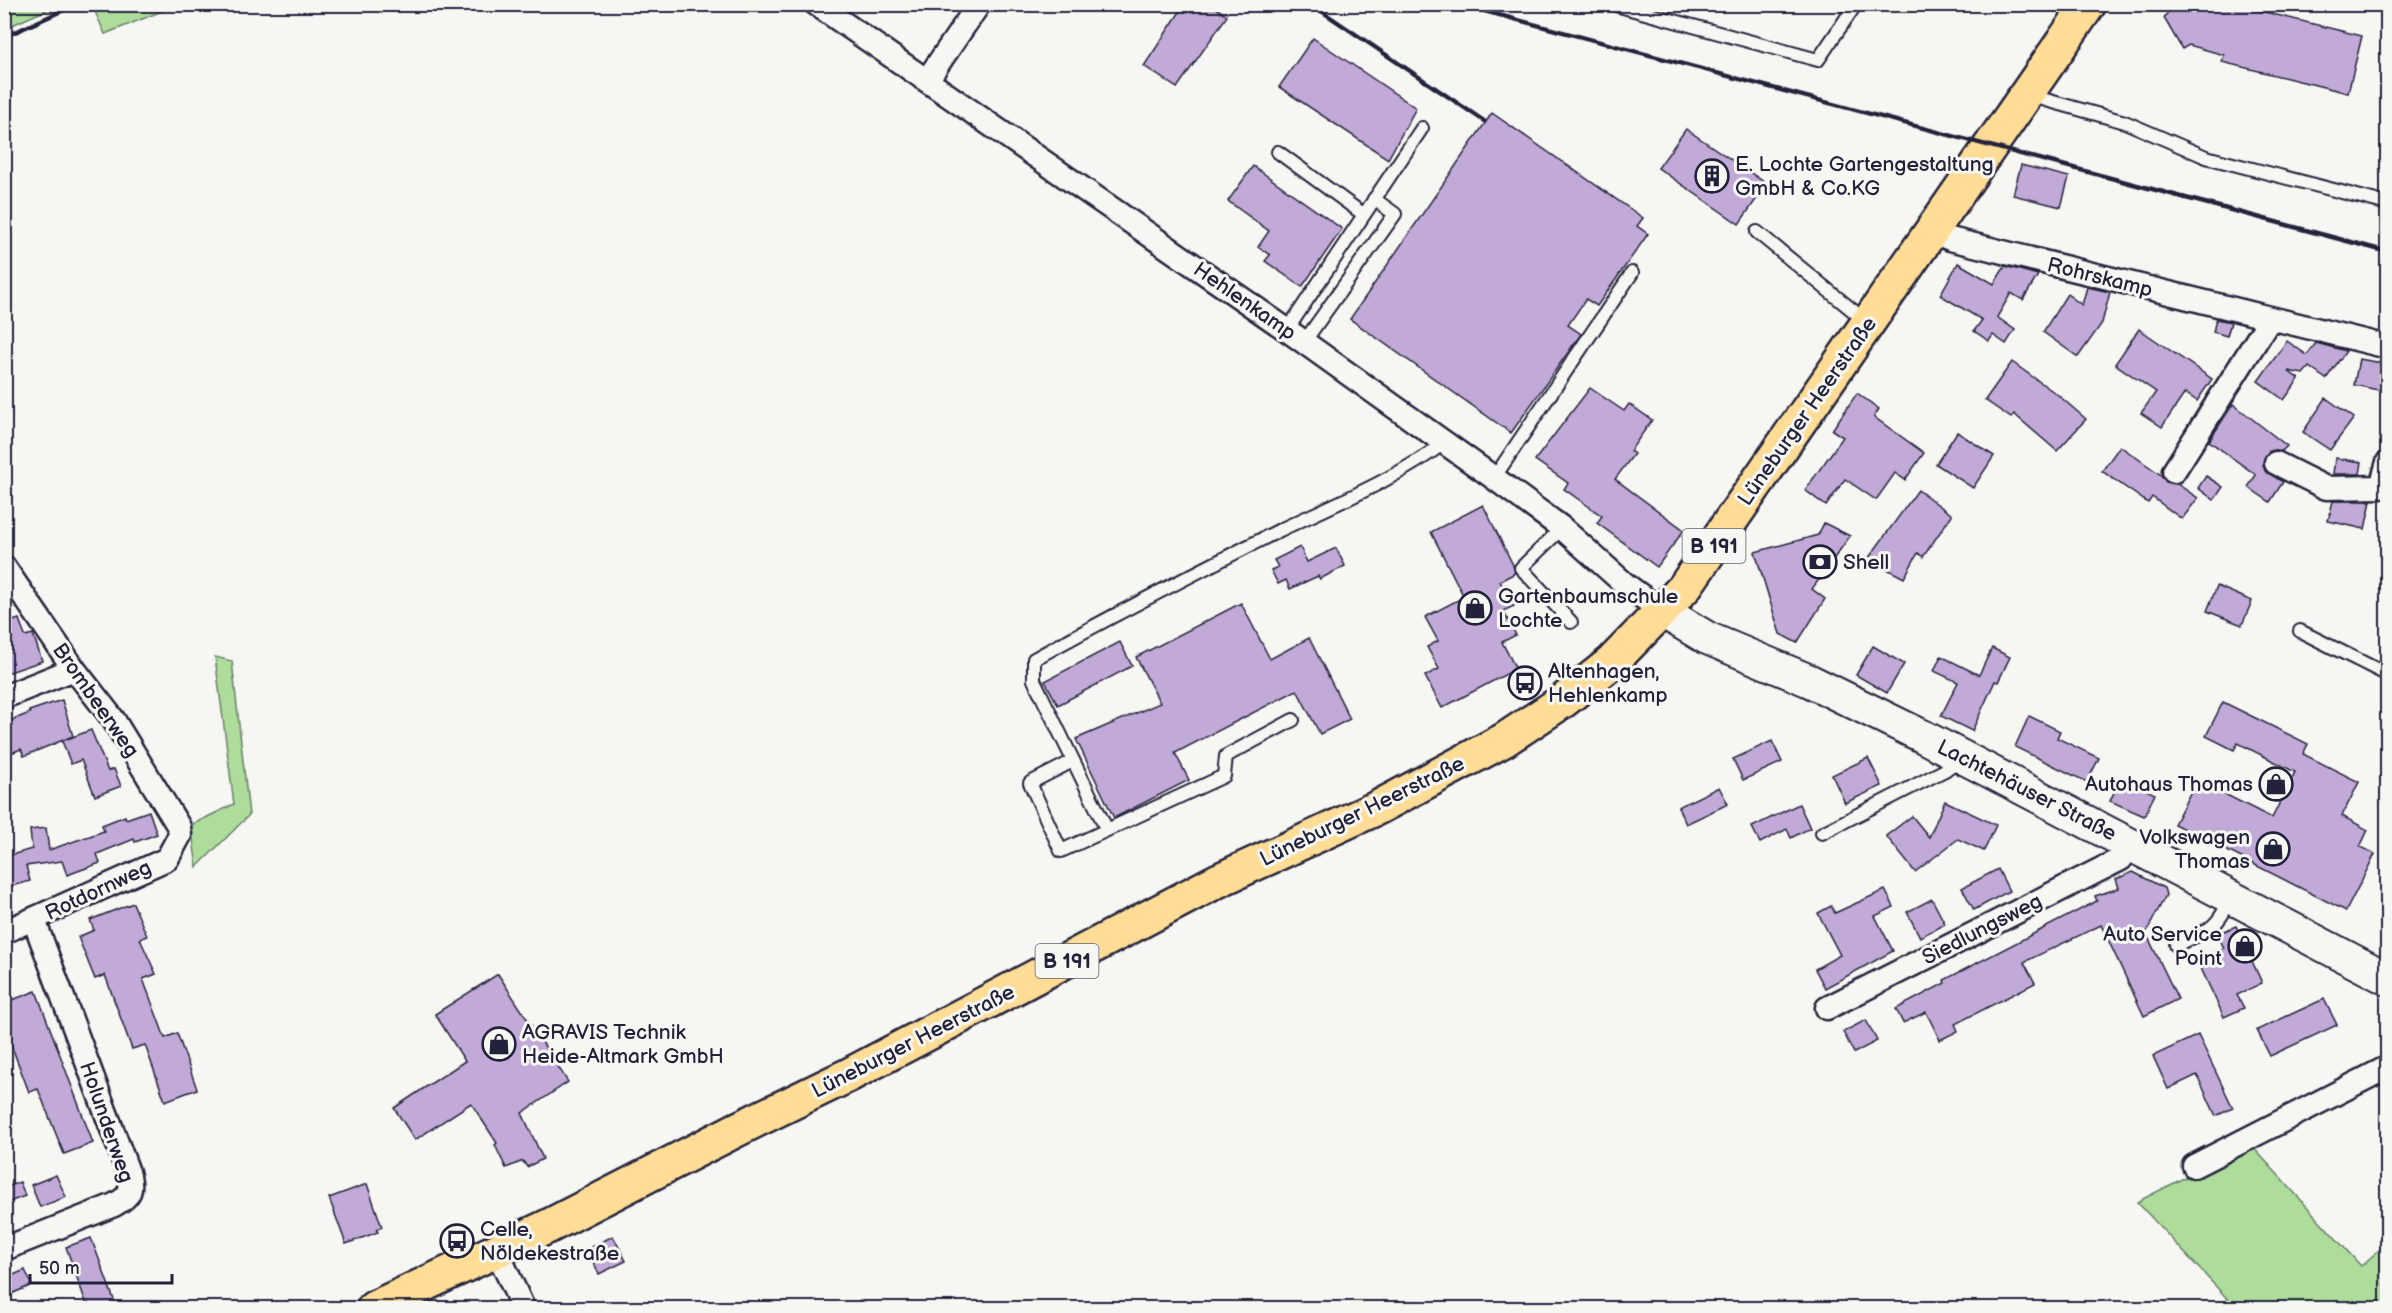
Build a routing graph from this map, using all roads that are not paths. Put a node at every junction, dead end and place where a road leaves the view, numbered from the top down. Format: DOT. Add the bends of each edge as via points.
graph roads {
  1 [pos="816,4"];
  2 [pos="979,4"];
  3 [pos="1612,4"];
  4 [pos="1856,4"];
  5 [pos="2089,4"];
  6 [pos="927,80"];
  7 [pos="2026,94"];
  8 [pos="1422,128"];
  9 [pos="1278,152"];
  10 [pos="1374,199"];
  11 [pos="2388,204"];
  12 [pos="1363,214"];
  13 [pos="1932,231"];
  14 [pos="1756,232"];
  15 [pos="1632,273"];
  16 [pos="2270,319"];
  17 [pos="1868,322"];
  18 [pos="1295,336"];
  19 [pos="2388,348"];
  20 [pos="1445,442"];
  21 [pos="2388,462"];
  22 [pos="2276,463"];
  23 [pos="2174,471"];
  24 [pos="1494,478"];
  25 [pos="1562,528"];
  26 [pos="4,567"];
  27 [pos="1662,611"];
  28 [pos="1571,621"];
  29 [pos="2300,631"];
  30 [pos="74,669"];
  31 [pos="2388,675"];
  32 [pos="4,697"];
  33 [pos="1293,720"];
  34 [pos="1962,756"];
  35 [pos="1073,761"];
  36 [pos="1107,830"];
  37 [pos="1822,833"];
  38 [pos="180,835"];
  39 [pos="2130,843"];
  40 [pos="2232,897"];
  41 [pos="34,920"];
  42 [pos="4,932"];
  43 [pos="2175,945"];
  44 [pos="2388,979"];
  45 [pos="1827,1008"];
  46 [pos="2388,1067"];
  47 [pos="2194,1166"];
  48 [pos="4,1249"];
  49 [pos="497,1251"];
  50 [pos="374,1308"];
  51 [pos="523,1308"];
  1 -- 6 [label="street, Hehlenkamp"];
  2 -- 6 [label="street"];
  3 -- 4 [label="lane" via="1818,60"];
  5 -- 7 [label="main road, Lüneburger Heerstraße / B 191"];
  6 -- 18 [label="street, Hehlenkamp"];
  7 -- 11 [label="lane" via="2125,122 2206,157"];
  7 -- 13 [label="main road, Lüneburger Heerstraße / B 191"];
  8 -- 10 [label="lane"];
  9 -- 12 [label="lane"];
  10 -- 12 [label="lane"];
  10 -- 18 [label="lane" via="1395,214"];
  12 -- 18 [label="lane"];
  13 -- 16 [label="street, Rohrskamp" via="1950,239"];
  13 -- 17 [label="main road, Lüneburger Heerstraße / B 191"];
  14 -- 17 [label="lane"];
  15 -- 24 [label="lane"];
  16 -- 19 [label="street, Rohrskamp"];
  16 -- 23 [label="street"];
  17 -- 27 [label="main road, Lüneburger Heerstraße / B 191" via="1684,588"];
  18 -- 20 [label="street, Hehlenkamp"];
  20 -- 24 [label="street, Hehlenkamp"];
  20 -- 35 [label="lane" via="1422,458 1151,594 1034,659 1034,680"];
  21 -- 22 [label="street" via="2381,487 2326,488"];
  24 -- 25 [label="street, Hehlenkamp"];
  25 -- 27 [label="street, Hehlenkamp"];
  25 -- 28 [label="lane" via="1521,568"];
  26 -- 30 [label="street, Brombeerweg"];
  27 -- 34 [label="street, Lachtehäuser Straße" via="1692,631 1810,681"];
  27 -- 49 [label="main road, Lüneburger Heerstraße / B 191" via="1611,663 1504,740 1377,808 1217,881 849,1075"];
  29 -- 31 [label="lane"];
  30 -- 32 [label="street"];
  30 -- 38 [label="street, Brombeerweg" via="113,718 179,827"];
  33 -- 36 [label="lane" via="1226,756 1224,776"];
  34 -- 37 [label="lane" via="1945,770"];
  34 -- 39 [label="street, Lachtehäuser Straße"];
  35 -- 36 [label="lane"];
  35 -- 36 [label="lane" via="1030,783 1061,851"];
  38 -- 41 [label="street, Rotdornweg" via="167,859"];
  39 -- 40 [label="street, Lachtehäuser Straße"];
  39 -- 45 [label="street, Siedlungsweg" via="2121,859"];
  40 -- 43 [label="lane" via="2212,929"];
  40 -- 44 [label="street, Lachtehäuser Straße"];
  41 -- 42 [label="street, Rotdornweg"];
  41 -- 48 [label="street, Holunderweg" via="131,1187 127,1198"];
  46 -- 47 [label="street"];
  49 -- 50 [label="main road, Lüneburger Heerstraße / B 191"];
  49 -- 51 [label="street"];
}
